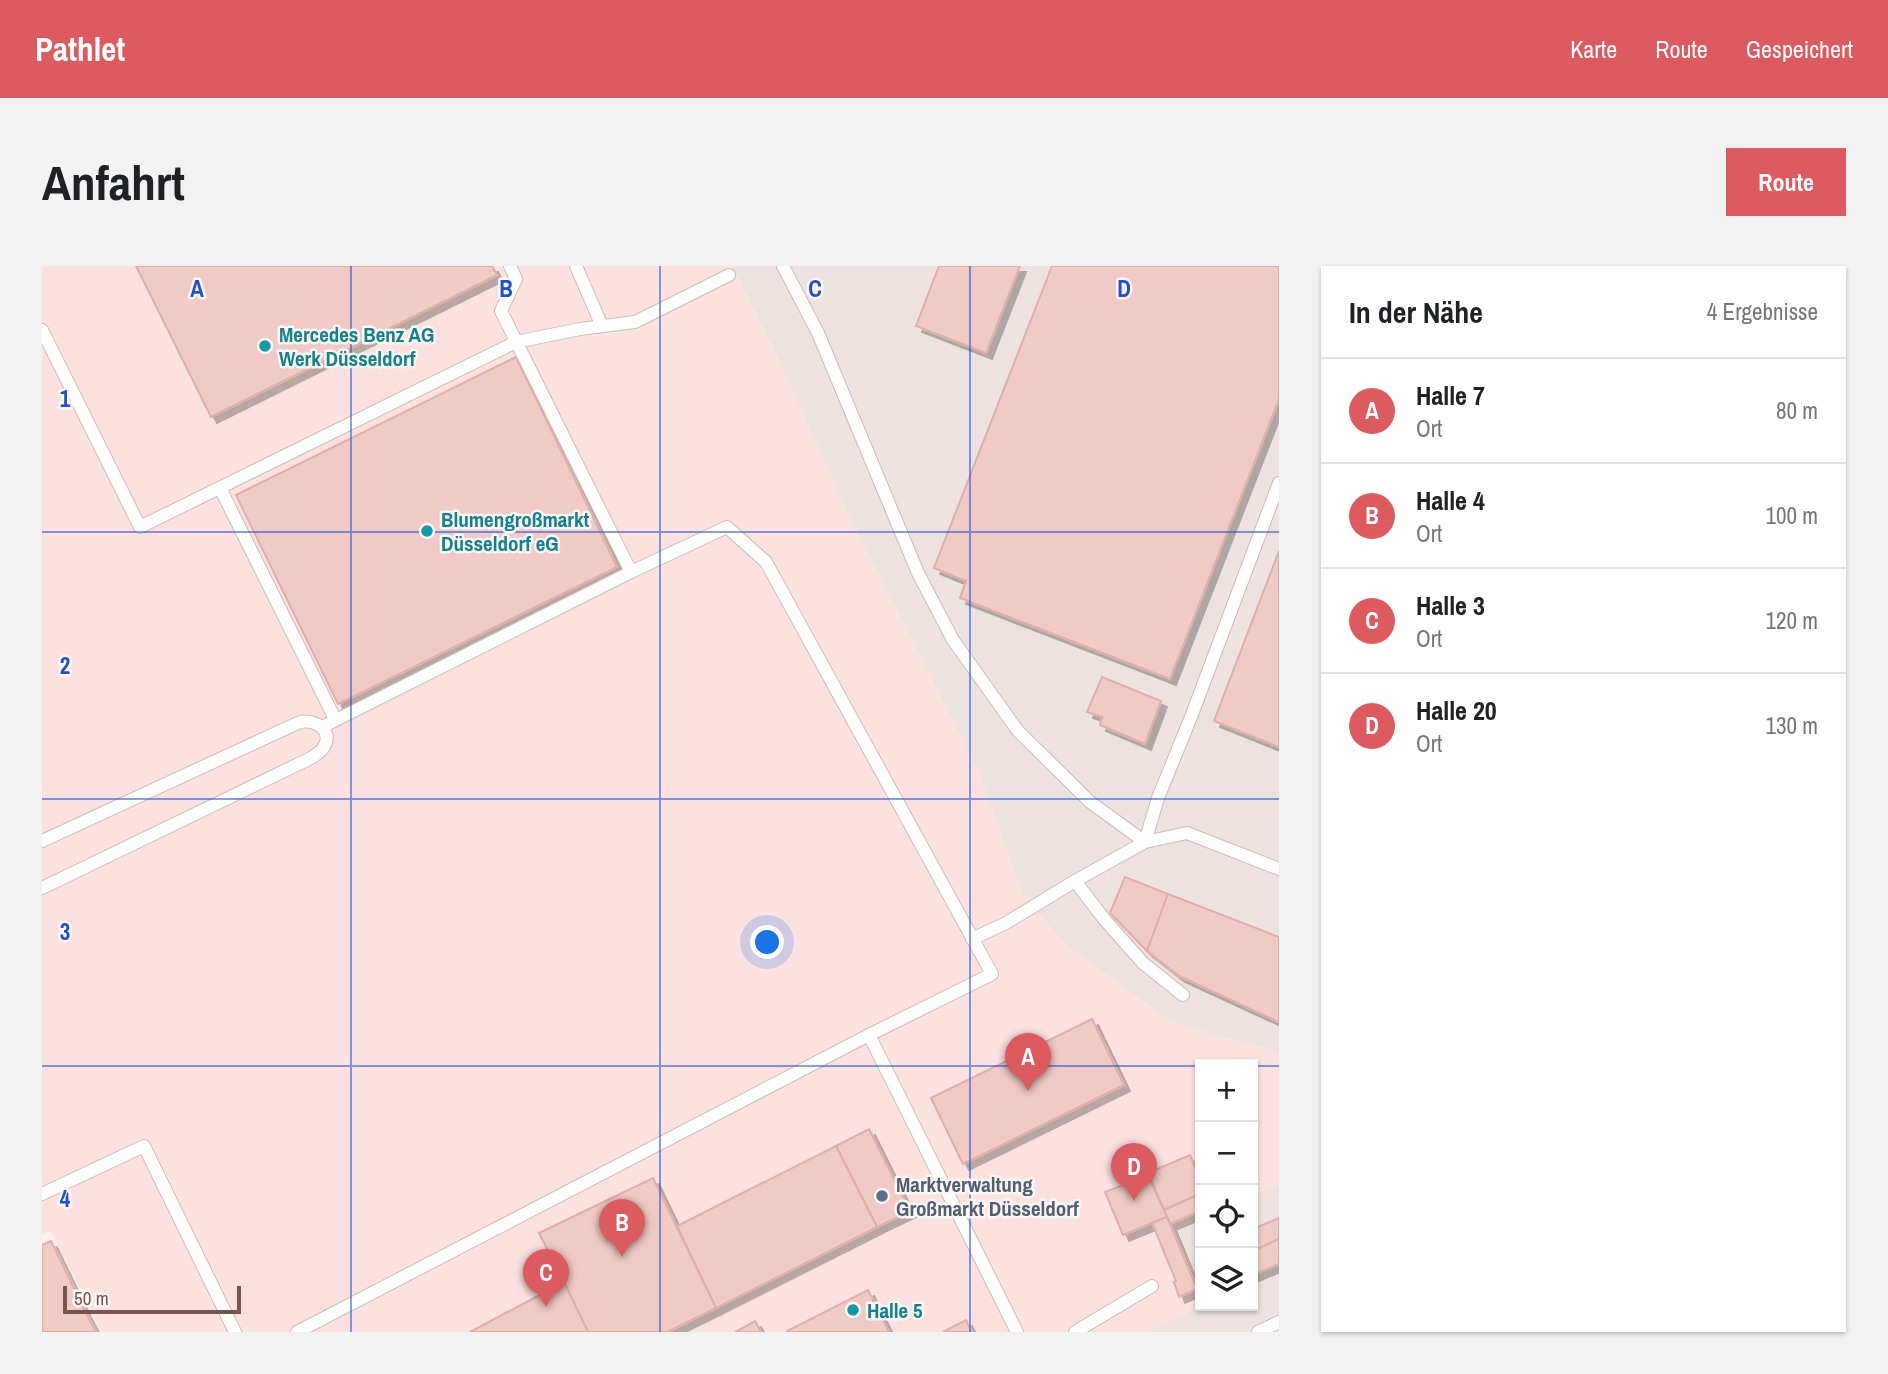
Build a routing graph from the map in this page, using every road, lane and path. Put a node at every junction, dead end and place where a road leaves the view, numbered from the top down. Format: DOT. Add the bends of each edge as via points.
graph roads {
  1 [pos="510,266"];
  2 [pos="576,266"];
  3 [pos="783,266"];
  4 [pos="729,275"];
  5 [pos="602,326"];
  6 [pos="42,330"];
  7 [pos="516,342"];
  8 [pos="1279,483"];
  9 [pos="220,488"];
  10 [pos="631,572"];
  11 [pos="335,719"];
  12 [pos="321,727"];
  13 [pos="42,841"];
  14 [pos="1145,842"];
  15 [pos="1279,869"];
  16 [pos="1075,881"];
  17 [pos="42,888"];
  18 [pos="972,939"];
  19 [pos="1183,995"];
  20 [pos="869,1035"];
  21 [pos="42,1194"];
  22 [pos="1152,1286"];
  23 [pos="1279,1322"];
  24 [pos="235,1332"];
  25 [pos="296,1332"];
  26 [pos="1017,1332"];
  27 [pos="1074,1332"];
  28 [pos="1258,1332"];
  1 -- 7 [label="lane" via="516,279 501,311"];
  2 -- 5 [label="lane"];
  3 -- 14 [label="lane" via="817,333 918,573 953,640 1018,731 1090,802"];
  4 -- 5 [label="lane" via="635,322"];
  5 -- 7 [label="lane"];
  6 -- 9 [label="lane" via="140,527"];
  7 -- 9 [label="lane"];
  7 -- 10 [label="lane"];
  8 -- 14 [label="lane"];
  9 -- 11 [label="lane"];
  10 -- 11 [label="lane"];
  10 -- 18 [label="lane" via="727,527 766,562"];
  11 -- 12 [label="lane"];
  12 -- 13 [label="lane" via="307,721 291,725"];
  12 -- 17 [label="lane" via="327,738 325,746 311,758"];
  14 -- 15 [label="lane" via="1187,833"];
  14 -- 16 [label="lane"];
  16 -- 18 [label="lane"];
  16 -- 19 [label="lane" via="1143,963"];
  18 -- 20 [label="lane" via="992,974"];
  20 -- 25 [label="lane"];
  20 -- 26 [label="lane"];
  21 -- 24 [label="lane" via="144,1146"];
  22 -- 27 [label="lane"];
  23 -- 28 [label="lane"];
}
